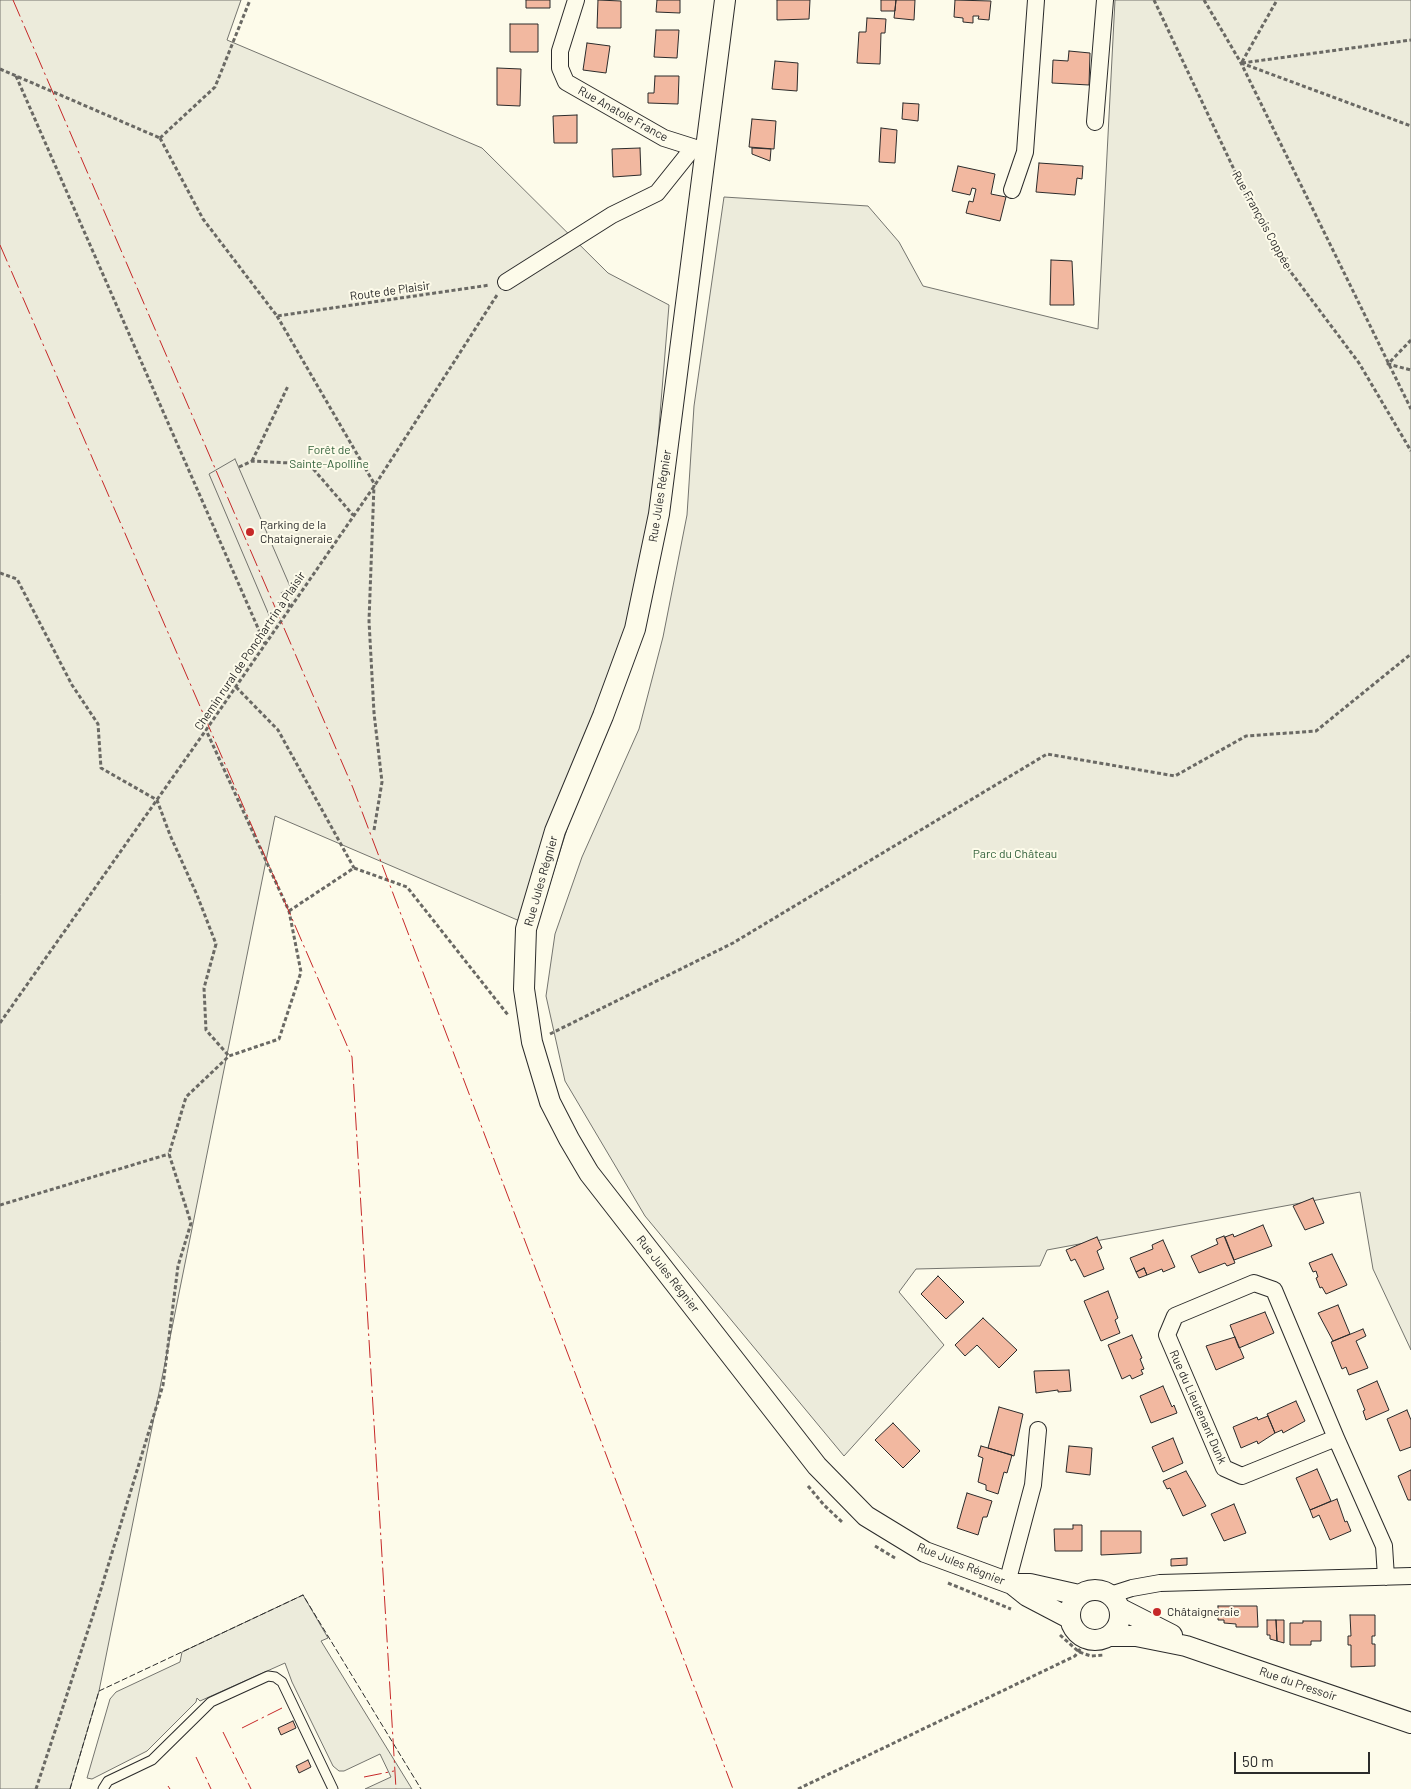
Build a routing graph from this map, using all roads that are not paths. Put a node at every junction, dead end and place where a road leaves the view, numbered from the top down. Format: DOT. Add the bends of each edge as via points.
graph roads {
  1 [pos="576,0"];
  2 [pos="713,0"];
  3 [pos="725,0"];
  4 [pos="1036,0"];
  5 [pos="1105,0"];
  6 [pos="713,84"];
  7 [pos="1095,122"];
  8 [pos="699,150"];
  9 [pos="1012,190"];
  10 [pos="506,282"];
  11 [pos="1038,1430"];
  12 [pos="1336,1438"];
  13 [pos="1386,1576"];
  14 [pos="1411,1576"];
  15 [pos="1010,1584"];
  16 [pos="1079,1595"];
  17 [pos="1115,1602"];
  18 [pos="1062,1623"];
  19 [pos="1109,1645"];
  20 [pos="1186,1646"];
  21 [pos="1411,1723"];
  22 [pos="103,1789"];
  23 [pos="333,1789"];
  1 -- 8 [label="street, Rue Anatole France" via="560,51 560,68 566,82 664,138"];
  2 -- 6 [label="street, Rue Jules Régnier"];
  3 -- 6 [label="street, Rue Jules Régnier"];
  4 -- 9 [label="street" via="1025,152"];
  5 -- 7 [label="street"];
  6 -- 8 [label="street, Rue Jules Régnier"];
  8 -- 10 [label="street" via="657,193 612,215"];
  8 -- 15 [label="street, Rue Jules Régnier" via="659,514 635,628 555,831 526,929 524,989 532,1042 550,1102 589,1173 817,1466 866,1516 910,1543 925,1552"];
  11 -- 15 [label="street" via="1033,1485"];
  12 -- 12 [label="street, Rue du Lieutenant Dunk" via="1274,1290 1254,1283 1175,1316 1167,1336 1224,1468 1242,1476"];
  12 -- 13 [label="street, Rue du Lieutenant Dunk" via="1384,1546"];
  13 -- 14 [label="street"];
  13 -- 17 [label="street" via="1160,1583 1132,1588"];
  15 -- 16 [label="street" via="1030,1584"];
  15 -- 18 [label="street"];
  16 -- 17 [label="street" via="1094,1590"];
  16 -- 18 [label="street"];
  17 -- 19 [label="street" via="1119,1624"];
  17 -- 20 [label="street, Rue du Pressoir" via="1141,1621 1170,1633"];
  18 -- 19 [label="street, Rue du Pressoir" via="1075,1631 1083,1646 1103,1640"];
  19 -- 20 [label="street, Rue du Pressoir" via="1136,1636"];
  20 -- 21 [label="street, Rue du Pressoir"];
  22 -- 23 [label="lane" via="108,1781 152,1760 211,1702 268,1676 282,1682"];
}
